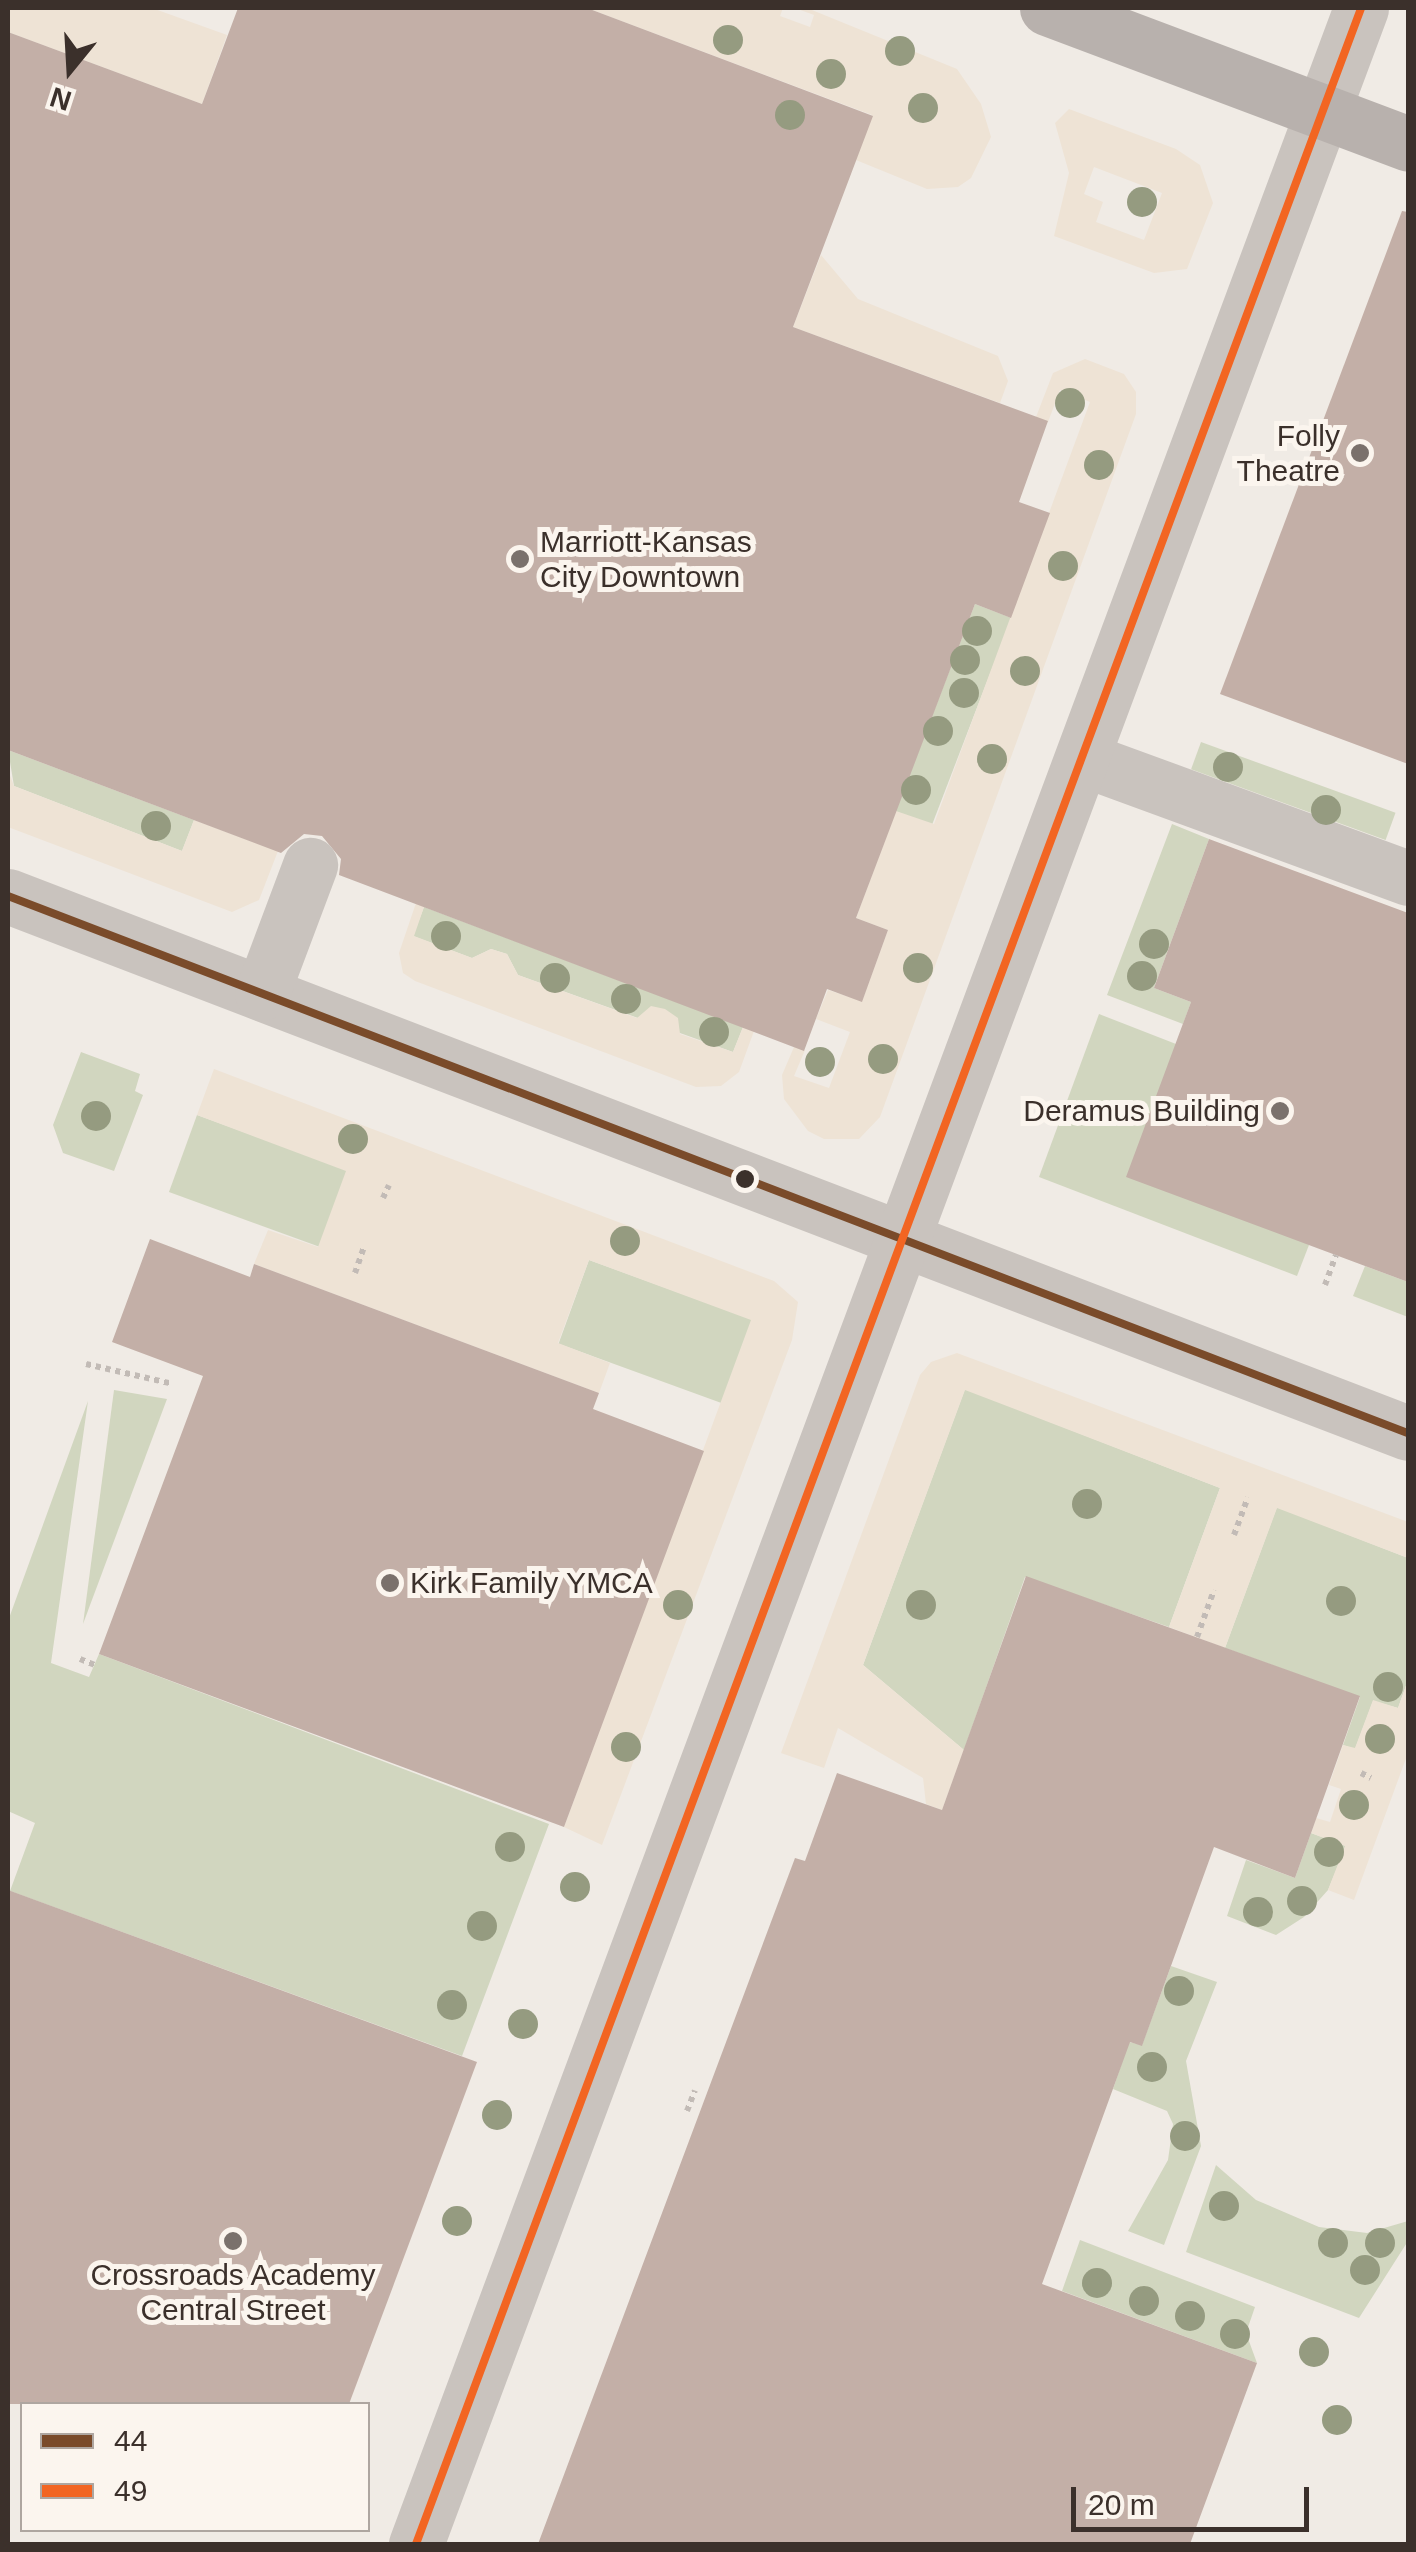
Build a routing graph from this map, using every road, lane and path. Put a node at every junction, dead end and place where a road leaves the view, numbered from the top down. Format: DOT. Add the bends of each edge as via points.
graph roads {
  1 [pos="1047,8"];
  2 [pos="1361,8"];
  3 [pos="1322,111"];
  4 [pos="1408,144"];
  5 [pos="1083,759"];
  6 [pos="310,865"];
  7 [pos="1408,878"];
  8 [pos="8,896"];
  9 [pos="262,992"];
  10 [pos="388,1185"];
  11 [pos="384,1198"];
  12 [pos="904,1242"];
  13 [pos="364,1247"];
  14 [pos="1336,1255"];
  15 [pos="354,1273"];
  16 [pos="1325,1285"];
  17 [pos="86,1364"];
  18 [pos="173,1384"];
  19 [pos="1408,1433"];
  20 [pos="1248,1496"];
  21 [pos="1234,1535"];
  22 [pos="1214,1590"];
  23 [pos="1196,1637"];
  24 [pos="80,1659"];
  25 [pos="95,1665"];
  26 [pos="1361,1773"];
  27 [pos="1371,1778"];
  28 [pos="695,2090"];
  29 [pos="687,2111"];
  30 [pos="416,2544"];
  1 -- 3 [label="main road"];
  2 -- 3 [label="street"];
  3 -- 4 [label="main road"];
  3 -- 5 [label="street"];
  5 -- 7 [label="street"];
  5 -- 12 [label="street"];
  6 -- 9 [label="street"];
  8 -- 9 [label="street"];
  9 -- 12 [label="street"];
  10 -- 11 [label="path"];
  12 -- 19 [label="street"];
  12 -- 30 [label="street"];
  13 -- 15 [label="path"];
  14 -- 16 [label="path"];
  17 -- 18 [label="path"];
  20 -- 21 [label="path"];
  22 -- 23 [label="path"];
  24 -- 25 [label="path"];
  26 -- 27 [label="path"];
  28 -- 29 [label="path"];
}
